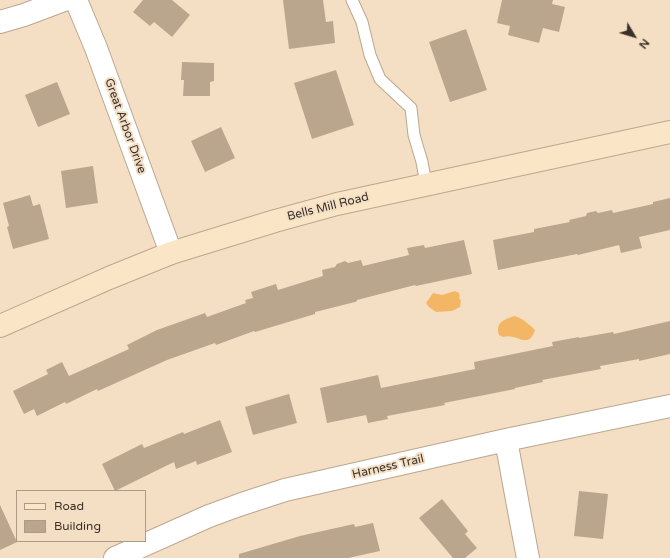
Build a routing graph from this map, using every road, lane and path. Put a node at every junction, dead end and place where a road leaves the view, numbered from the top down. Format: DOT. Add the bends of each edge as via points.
graph roads {
  1 [pos="64,0"];
  2 [pos="76,0"];
  3 [pos="352,0"];
  4 [pos="0,22"];
  5 [pos="670,132"];
  6 [pos="426,184"];
  7 [pos="171,253"];
  8 [pos="0,326"];
  9 [pos="670,406"];
  10 [pos="506,440"];
  11 [pos="116,558"];
  12 [pos="528,558"];
  1 -- 4 [label="street"];
  2 -- 7 [label="street, Great Arbor Drive"];
  3 -- 6 [label="lane" via="362,22 370,55 380,79 411,108 414,135"];
  5 -- 6 [label="street, Bells Mill Road"];
  6 -- 7 [label="street, Bells Mill Road" via="330,206"];
  7 -- 8 [label="street, Bells Mill Road"];
  9 -- 10 [label="street, Harness Trail"];
  10 -- 11 [label="street, Harness Trail" via="285,490 210,516"];
  10 -- 12 [label="street"];
}
